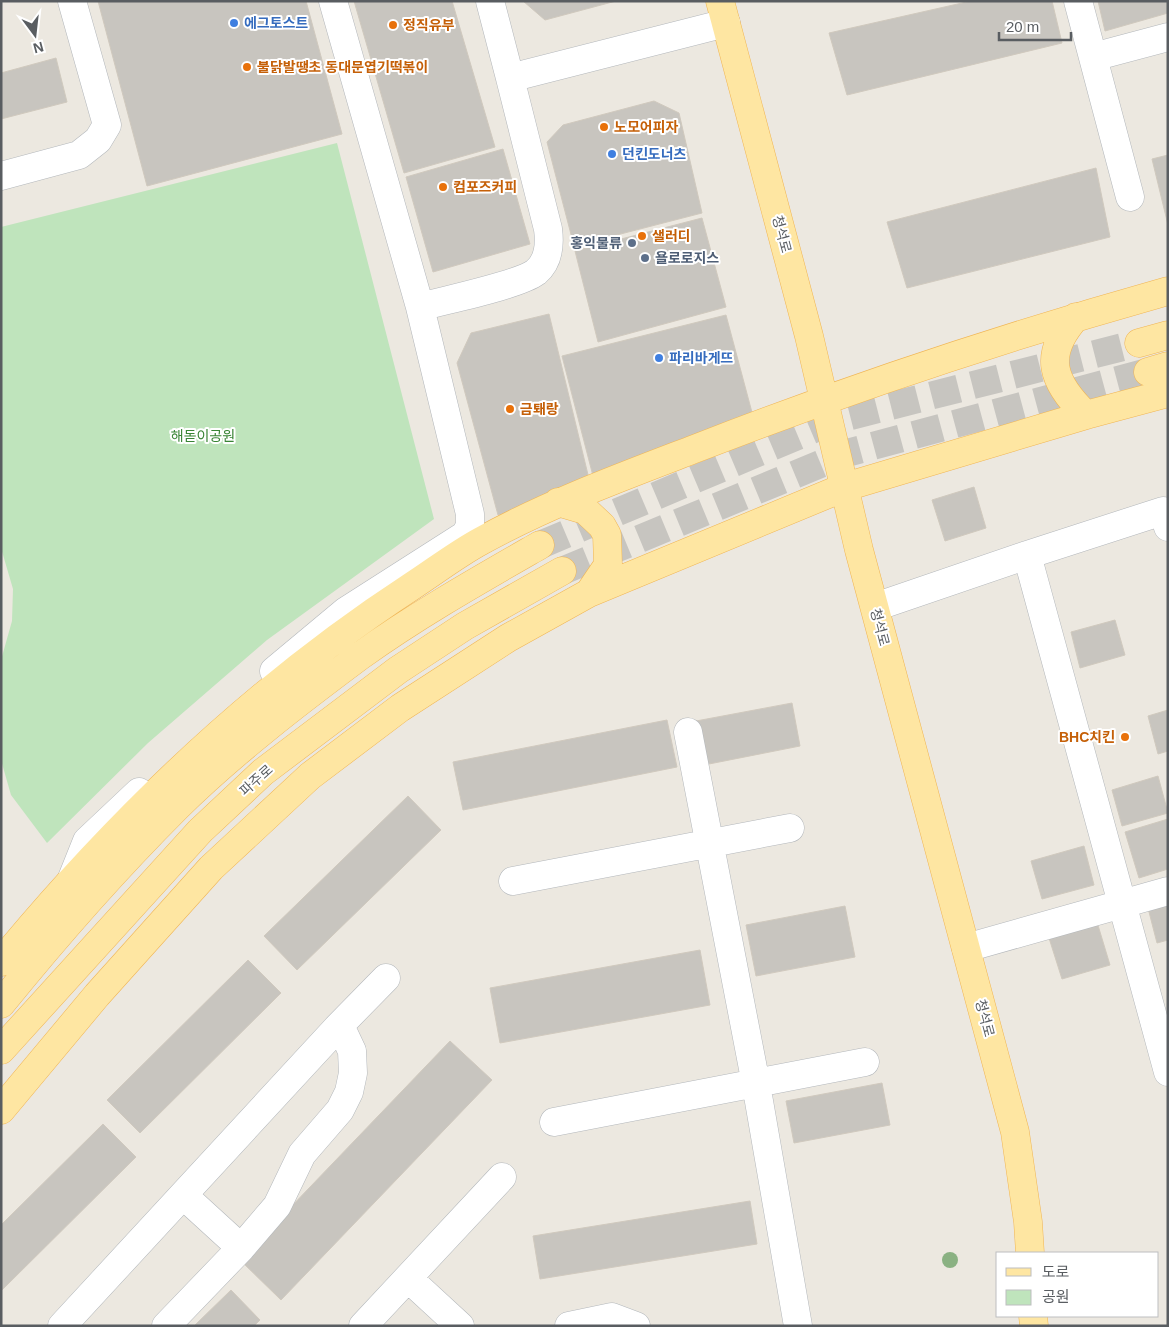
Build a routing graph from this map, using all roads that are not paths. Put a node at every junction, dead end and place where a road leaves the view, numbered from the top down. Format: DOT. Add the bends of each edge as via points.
graph roads {
  1 [pos="72,1"];
  2 [pos="333,1"];
  3 [pos="490,1"];
  4 [pos="1078,1"];
  5 [pos="723,12"];
  6 [pos="1168,36"];
  7 [pos="1093,57"];
  8 [pos="510,78"];
  9 [pos="1,176"];
  10 [pos="1130,197"];
  11 [pos="1168,291"];
  12 [pos="420,307"];
  13 [pos="1076,317"];
  14 [pos="1168,335"];
  15 [pos="1139,343"];
  16 [pos="1168,393"];
  17 [pos="824,399"];
  18 [pos="1086,415"];
  19 [pos="845,487"];
  20 [pos="558,502"];
  21 [pos="1166,516"];
  22 [pos="540,545"];
  23 [pos="1028,555"];
  24 [pos="562,572"];
  25 [pos="589,593"];
  26 [pos="875,607"];
  27 [pos="688,732"];
  28 [pos="790,828"];
  29 [pos="710,845"];
  30 [pos="513,881"];
  31 [pos="70,884"];
  32 [pos="1168,891"];
  33 [pos="1121,905"];
  34 [pos="966,948"];
  35 [pos="1,962"];
  36 [pos="386,978"];
  37 [pos="1,1004"];
  38 [pos="337,1028"];
  39 [pos="1,1050"];
  40 [pos="865,1062"];
  41 [pos="1168,1072"];
  42 [pos="756,1084"];
  43 [pos="1,1110"];
  44 [pos="554,1122"];
  45 [pos="502,1177"];
  46 [pos="183,1195"];
  47 [pos="241,1248"];
  48 [pos="1030,1252"];
  49 [pos="409,1279"];
  50 [pos="62,1326"];
  51 [pos="166,1326"];
  52 [pos="363,1326"];
  53 [pos="460,1326"];
  54 [pos="569,1326"];
  55 [pos="636,1326"];
  56 [pos="798,1326"];
  1 -- 9 [label="street" via="107,125 98,140 79,155"];
  2 -- 12 [label="street"];
  3 -- 8 [label="street"];
  4 -- 7 [label="street"];
  5 -- 8 [label="street"];
  5 -- 17 [label="main road, 청석로"];
  6 -- 7 [label="street"];
  7 -- 10 [label="street"];
  8 -- 12 [label="street" via="548,229 550,244 545,260 536,272 519,280"];
  11 -- 13 [label="main road"];
  12 -- 31 [label="street" via="470,514 470,526 465,535 346,611 255,687 87,841"];
  13 -- 17 [label="main road"];
  13 -- 18 [label="main road" via="1063,332 1055,353 1056,375 1068,398"];
  14 -- 15 [label="main road"];
  16 -- 18 [label="main road"];
  17 -- 19 [label="main road, 청석로"];
  17 -- 20 [label="main road"];
  18 -- 19 [label="main road"];
  19 -- 25 [label="main road"];
  19 -- 26 [label="main road, 청석로"];
  20 -- 25 [label="main road" via="586,510 607,535 608,564"];
  20 -- 31 [label="main road" via="480,542 360,620 233,721 106,843"];
  21 -- 23 [label="street"];
  22 -- 37 [label="main road" via="448,598 362,655 243,748 177,807 51,942"];
  23 -- 26 [label="street"];
  23 -- 33 [label="street"];
  24 -- 39 [label="main road, 파주로" via="465,626 398,670 263,772 200,831"];
  25 -- 43 [label="main road" via="508,638 408,703 310,776 211,868 97,995"];
  26 -- 34 [label="main road, 청석로"];
  27 -- 29 [label="street"];
  28 -- 29 [label="street"];
  29 -- 30 [label="street"];
  29 -- 42 [label="street"];
  31 -- 35 [label="main road"];
  32 -- 33 [label="street"];
  33 -- 34 [label="street"];
  33 -- 41 [label="street"];
  34 -- 48 [label="main road, 청석로" via="1015,1132"];
  36 -- 38 [label="street"];
  38 -- 46 [label="street"];
  38 -- 47 [label="street" via="344,1034 352,1051 353,1073 349,1092 340,1110 302,1154 277,1206"];
  40 -- 42 [label="street"];
  42 -- 44 [label="street"];
  42 -- 56 [label="street"];
  45 -- 49 [label="street"];
  46 -- 47 [label="street"];
  46 -- 50 [label="street"];
  47 -- 51 [label="street"];
  49 -- 52 [label="street"];
  49 -- 53 [label="street"];
  54 -- 55 [label="street" via="612,1317"];
}
